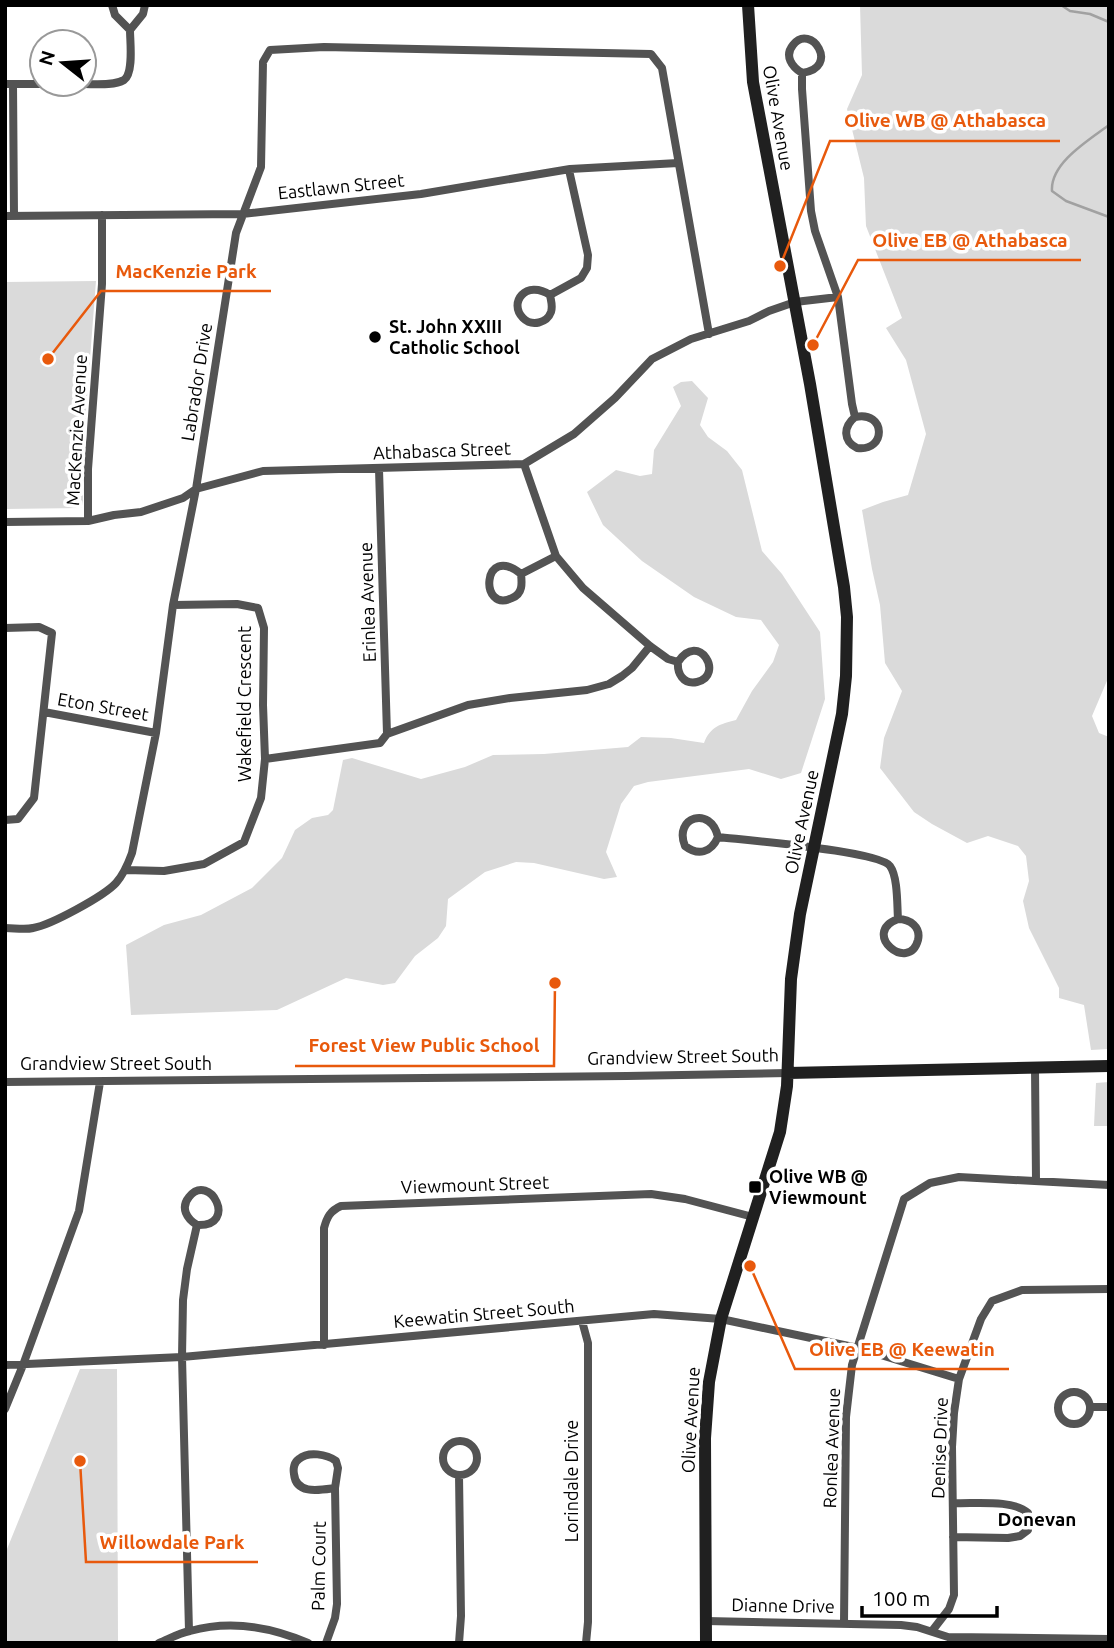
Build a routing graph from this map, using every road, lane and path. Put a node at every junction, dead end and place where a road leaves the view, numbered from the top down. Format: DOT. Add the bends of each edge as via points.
graph roads {
  1 [pos="112,5"];
  2 [pos="145,5"];
  3 [pos="748,5"];
  4 [pos="130,30"];
  5 [pos="802,73"];
  6 [pos="9,84"];
  7 [pos="28,84"];
  8 [pos="98,84"];
  9 [pos="678,163"];
  10 [pos="569,170"];
  11 [pos="242,214"];
  12 [pos="102,215"];
  13 [pos="10,216"];
  14 [pos="550,295"];
  15 [pos="838,297"];
  16 [pos="795,302"];
  17 [pos="709,334"];
  18 [pos="855,417"];
  19 [pos="524,464"];
  20 [pos="379,469"];
  21 [pos="196,489"];
  22 [pos="88,521"];
  23 [pos="5,522"];
  24 [pos="556,556"];
  25 [pos="521,574"];
  26 [pos="173,605"];
  27 [pos="5,628"];
  28 [pos="650,646"];
  29 [pos="678,662"];
  30 [pos="44,712"];
  31 [pos="156,733"];
  32 [pos="387,734"];
  33 [pos="265,759"];
  34 [pos="5,820"];
  35 [pos="718,837"];
  36 [pos="814,848"];
  37 [pos="126,870"];
  38 [pos="898,919"];
  39 [pos="5,928"];
  40 [pos="1109,1066"];
  41 [pos="1035,1068"];
  42 [pos="788,1073"];
  43 [pos="5,1082"];
  44 [pos="100,1082"];
  45 [pos="1036,1181"];
  46 [pos="1109,1185"];
  47 [pos="753,1217"];
  48 [pos="197,1225"];
  49 [pos="1109,1289"];
  50 [pos="721,1319"];
  51 [pos="582,1321"];
  52 [pos="324,1345"];
  53 [pos="858,1348"];
  54 [pos="182,1357"];
  55 [pos="5,1365"];
  56 [pos="23,1365"];
  57 [pos="959,1379"];
  58 [pos="1091,1407"];
  59 [pos="1109,1407"];
  60 [pos="5,1409"];
  61 [pos="459,1475"];
  62 [pos="335,1488"];
  63 [pos="953,1503"];
  64 [pos="953,1537"];
  65 [pos="706,1621"];
  66 [pos="844,1623"];
  67 [pos="189,1631"];
  68 [pos="932,1631"];
  69 [pos="1109,1639"];
  70 [pos="159,1643"];
  71 [pos="308,1643"];
  72 [pos="326,1643"];
  73 [pos="459,1643"];
  74 [pos="586,1643"];
  75 [pos="706,1643"];
  1 -- 4 [label="street"];
  2 -- 4 [label="street"];
  3 -- 16 [label="main road, Olive Avenue" via="753,82"];
  4 -- 8 [label="street" via="128,75 123,81"];
  5 -- 5 [label="street" via="790,63 789,52 794,43 808,39 822,54 815,69"];
  5 -- 15 [label="street" via="811,211"];
  6 -- 7 [label="street"];
  6 -- 13 [label="street"];
  9 -- 10 [label="street, Eastlawn Street"];
  9 -- 11 [label="street, Labrador Drive" via="662,68 651,54 324,47 270,50 263,62 261,167"];
  9 -- 17 [label="street, Labrador Drive"];
  10 -- 11 [label="street, Eastlawn Street" via="421,194"];
  10 -- 14 [label="street" via="587,268 581,278"];
  11 -- 12 [label="street, Eastlawn Street"];
  11 -- 21 [label="street, Labrador Drive"];
  12 -- 13 [label="street, Eastlawn Street"];
  12 -- 22 [label="street, MacKenzie Avenue"];
  14 -- 14 [label="street" via="552,306 545,320 535,323 521,316 518,304 528,290"];
  15 -- 16 [label="street, Athabasca Street"];
  15 -- 18 [label="street"];
  16 -- 17 [label="street, Athabasca Street"];
  16 -- 36 [label="main road, Olive Avenue" via="847,617 842,714"];
  17 -- 19 [label="street, Athabasca Street" via="652,359 574,434"];
  18 -- 18 [label="street" via="865,416 877,425 877,441 868,448 857,448 848,441 847,425"];
  19 -- 20 [label="street, Athabasca Street"];
  19 -- 24 [label="street"];
  20 -- 21 [label="street, Athabasca Street" via="263,471"];
  20 -- 32 [label="street, Erinlea Avenue"];
  21 -- 22 [label="street, Athabasca Street" via="141,512"];
  21 -- 26 [label="street, Labrador Drive"];
  22 -- 23 [label="street, Athabasca Street"];
  24 -- 25 [label="street"];
  24 -- 28 [label="street" via="583,588"];
  25 -- 25 [label="street" via="512,567 496,569 489,577 489,588 501,599 512,598 522,585"];
  26 -- 31 [label="street, Labrador Drive"];
  26 -- 33 [label="street, Wakefield Crescent" via="258,608 264,628"];
  27 -- 30 [label="street" via="39,627 52,633"];
  28 -- 29 [label="street"];
  28 -- 32 [label="street" via="609,684 587,691 468,705"];
  29 -- 29 [label="street" via="678,672 689,682 700,682 709,670 705,655 695,651 685,653"];
  30 -- 31 [label="street, Eton Street"];
  30 -- 34 [label="street" via="34,798 18,819"];
  31 -- 37 [label="street, Labrador Drive"];
  32 -- 33 [label="street" via="380,743"];
  33 -- 37 [label="street, Wakefield Crescent" via="261,798 244,842 204,864 164,871"];
  35 -- 35 [label="street" via="709,849 698,852 685,846 682,832 691,820 701,817 713,824"];
  35 -- 36 [label="street"];
  36 -- 38 [label="street" via="889,863"];
  36 -- 42 [label="main road, Olive Avenue" via="795,942"];
  37 -- 39 [label="street" via="115,885 66,915 33,928"];
  38 -- 38 [label="street" via="886,928 884,939 894,952 905,953 917,942 917,930 905,919"];
  40 -- 41 [label="main road, Grandview Street South"];
  41 -- 42 [label="main road, Grandview Street South"];
  41 -- 45 [label="street"];
  42 -- 44 [label="street, Grandview Street South"];
  42 -- 47 [label="main road, Olive Avenue" via="780,1132"];
  43 -- 44 [label="street, Grandview Street South"];
  44 -- 56 [label="street" via="79,1211"];
  45 -- 46 [label="street, Ronlea Avenue"];
  45 -- 53 [label="street, Ronlea Avenue" via="959,1177 930,1183 904,1199"];
  47 -- 50 [label="main road, Olive Avenue"];
  47 -- 52 [label="street, Viewmount Street" via="652,1194 341,1206 327,1217 324,1228"];
  48 -- 48 [label="street" via="188,1218 186,1202 194,1193 205,1191 218,1201 219,1213 212,1222"];
  48 -- 54 [label="street" via="183,1300"];
  49 -- 57 [label="street, Denise Drive" via="1022,1290 992,1301"];
  50 -- 51 [label="street, Keewatin Street South" via="654,1314"];
  50 -- 53 [label="street, Keewatin Street South"];
  50 -- 65 [label="main road, Olive Avenue" via="706,1413"];
  51 -- 52 [label="street, Keewatin Street South"];
  51 -- 74 [label="street, Lorindale Drive" via="588,1343"];
  52 -- 54 [label="street, Keewatin Street South"];
  53 -- 57 [label="street, Keewatin Street South"];
  53 -- 66 [label="street, Ronlea Avenue" via="846,1417"];
  54 -- 56 [label="street, Keewatin Street South"];
  54 -- 67 [label="street"];
  55 -- 56 [label="street, Keewatin Street South"];
  56 -- 60 [label="street"];
  57 -- 63 [label="street, Denise Drive" via="952,1447"];
  58 -- 58 [label="street" via="1086,1397 1072,1392 1060,1401 1058,1412 1068,1423 1079,1424"];
  58 -- 59 [label="street"];
  61 -- 61 [label="street" via="447,1469 443,1459 446,1448 461,1441 475,1449 477,1460 472,1470"];
  61 -- 73 [label="street"];
  62 -- 62 [label="street, Palm Court" via="338,1468 331,1458 306,1456 296,1462 294,1476 300,1487"];
  62 -- 72 [label="street, Palm Court" via="337,1604"];
  63 -- 64 [label="street, Denise Drive"];
  63 -- 64 [label="street" via="1022,1508 1028,1513 1028,1530 1008,1538"];
  64 -- 68 [label="street, Denise Drive" via="954,1595"];
  65 -- 66 [label="street, Dianne Drive"];
  65 -- 75 [label="main road, Olive Avenue"];
  66 -- 68 [label="street, Dianne Drive"];
  67 -- 70 [label="street"];
  67 -- 71 [label="street" via="222,1625 260,1627"];
  68 -- 69 [label="street, Dianne Drive" via="948,1637"];
}
